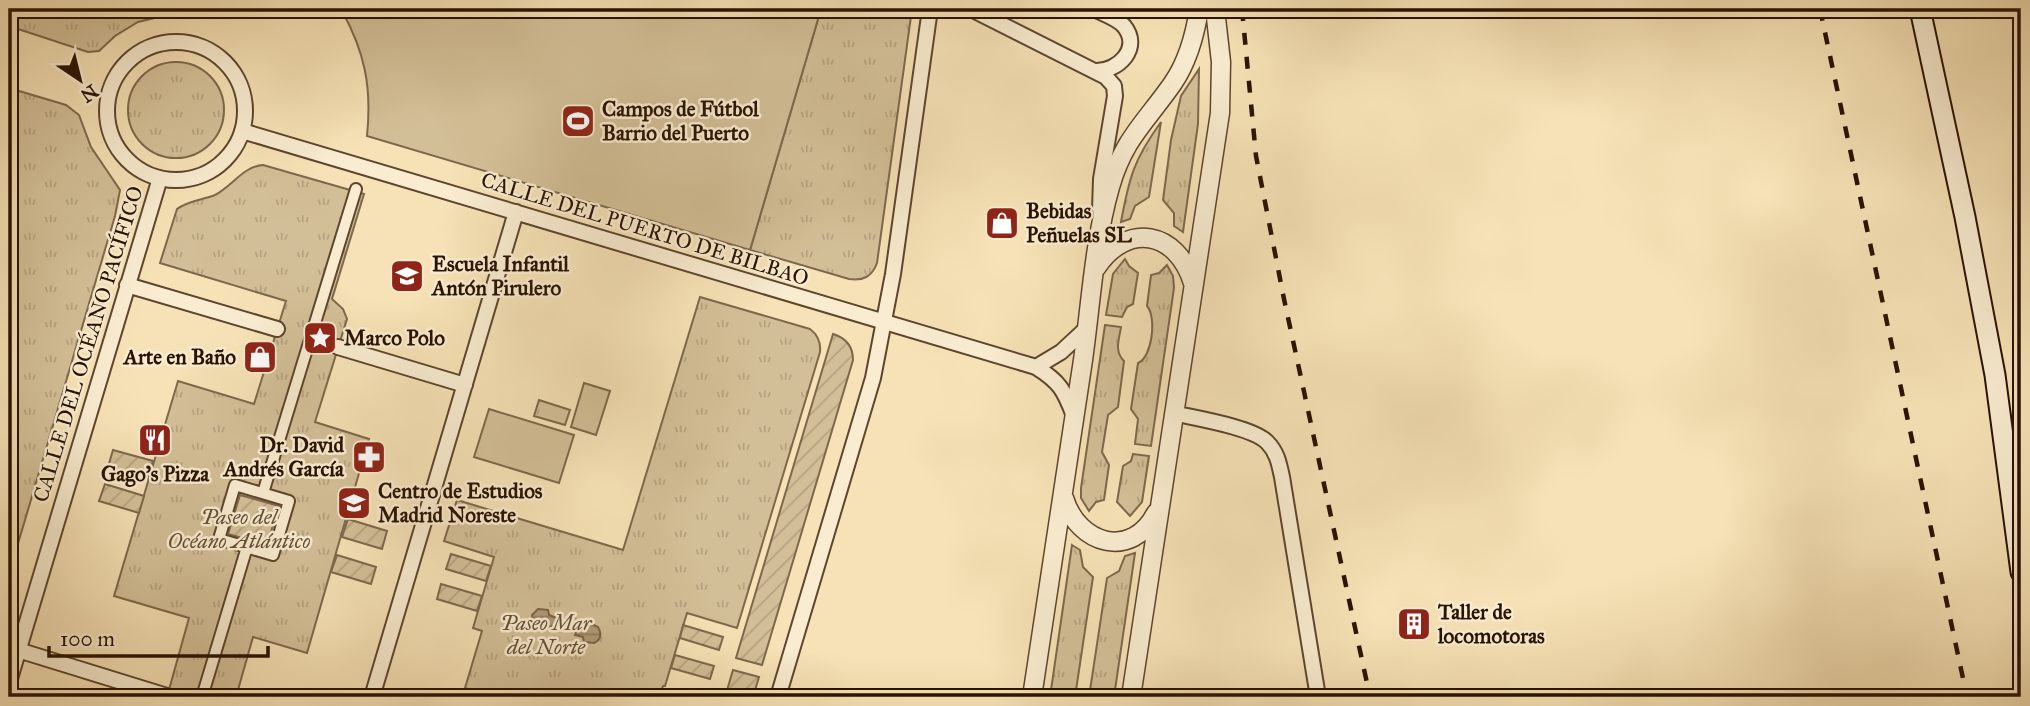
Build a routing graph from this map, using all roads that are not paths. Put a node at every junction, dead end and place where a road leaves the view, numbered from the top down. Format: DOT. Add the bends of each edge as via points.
graph roads {
  1 [pos="930,9"];
  2 [pos="971,9"];
  3 [pos="1094,9"];
  4 [pos="1199,9"];
  5 [pos="1215,9"];
  6 [pos="1920,9"];
  7 [pos="1094,71"];
  8 [pos="242,131"];
  9 [pos="160,178"];
  10 [pos="356,189"];
  11 [pos="516,212"];
  12 [pos="1101,219"];
  13 [pos="1096,268"];
  14 [pos="127,285"];
  15 [pos="1194,287"];
  16 [pos="885,322"];
  17 [pos="1088,327"];
  18 [pos="277,329"];
  19 [pos="338,347"];
  20 [pos="1036,367"];
  21 [pos="465,385"];
  22 [pos="1172,413"];
  23 [pos="1074,418"];
  24 [pos="263,494"];
  25 [pos="1063,495"];
  26 [pos="1158,510"];
  27 [pos="247,547"];
  28 [pos="2021,572"];
  29 [pos="18,650"];
  30 [pos="9,682"];
  31 [pos="167,696"];
  32 [pos="202,697"];
  33 [pos="372,697"];
  34 [pos="778,697"];
  35 [pos="1032,697"];
  36 [pos="1131,697"];
  37 [pos="1318,697"];
  1 -- 16 [label="street"];
  2 -- 7 [label="street"];
  3 -- 7 [label="street" via="1123,25 1130,43 1121,64"];
  4 -- 12 [label="street" via="1181,69 1121,154"];
  5 -- 15 [label="street" via="1220,113"];
  6 -- 28 [label="main road" via="1995,375"];
  7 -- 12 [label="street" via="1111,81 1115,93 1100,191"];
  8 -- 9 [label="street" via="230,154 210,170 185,179"];
  8 -- 9 [label="street" via="242,91 220,57 180,42 157,45 136,55 109,92 108,124 121,152"];
  8 -- 11 [label="street, CALLE DEL PUERTO DE BILBAO"];
  9 -- 14 [label="street, CALLE DEL OCÉANO PACÍFICO"];
  10 -- 24 [label="street"];
  11 -- 16 [label="street, CALLE DEL PUERTO DE BILBAO"];
  11 -- 21 [label="street"];
  12 -- 13 [label="street"];
  13 -- 15 [label="street" via="1104,255 1125,240 1151,238 1164,242 1184,260"];
  13 -- 17 [label="street"];
  14 -- 18 [label="street"];
  14 -- 29 [label="street, CALLE DEL OCÉANO PACÍFICO"];
  15 -- 22 [label="street"];
  16 -- 20 [label="street, CALLE DEL PUERTO DE BILBAO"];
  16 -- 34 [label="street" via="873,378"];
  17 -- 20 [label="street"];
  17 -- 23 [label="street"];
  19 -- 21 [label="street"];
  20 -- 23 [label="street, CALLE DEL PUERTO DE BILBAO" via="1057,381"];
  21 -- 33 [label="street"];
  22 -- 26 [label="street"];
  22 -- 37 [label="street" via="1255,435 1276,453"];
  23 -- 25 [label="street"];
  24 -- 27 [label="street" via="289,501 273,555"];
  24 -- 27 [label="street" via="235,485 219,539"];
  25 -- 26 [label="street" via="1077,526 1106,541 1132,538"];
  25 -- 35 [label="street"];
  26 -- 36 [label="street"];
  27 -- 32 [label="street"];
  29 -- 30 [label="street, CALLE DEL OCÉANO PACÍFICO"];
  29 -- 31 [label="street"];
}
